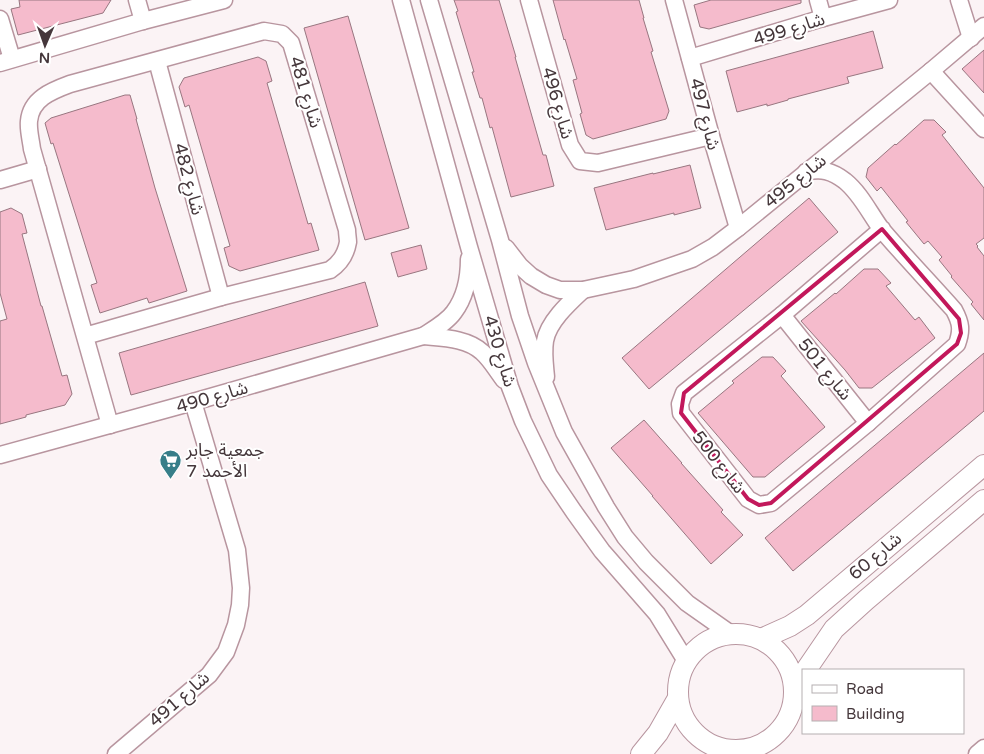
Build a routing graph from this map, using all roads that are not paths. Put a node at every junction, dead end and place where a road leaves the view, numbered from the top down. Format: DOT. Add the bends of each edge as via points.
graph roads {
  1 [pos="137,0"];
  2 [pos="224,0"];
  3 [pos="401,0"];
  4 [pos="429,0"];
  5 [pos="530,0"];
  6 [pos="674,0"];
  7 [pos="818,0"];
  8 [pos="889,0"];
  9 [pos="959,0"];
  10 [pos="823,18"];
  11 [pos="0,19"];
  12 [pos="143,21"];
  13 [pos="984,26"];
  14 [pos="971,38"];
  15 [pos="690,58"];
  16 [pos="157,60"];
  17 [pos="6,61"];
  18 [pos="931,71"];
  19 [pos="984,129"];
  20 [pos="711,136"];
  21 [pos="38,169"];
  22 [pos="806,172"];
  23 [pos="0,180"];
  24 [pos="738,228"];
  25 [pos="882,229"];
  26 [pos="500,240"];
  27 [pos="469,247"];
  28 [pos="583,290"];
  29 [pos="221,297"];
  30 [pos="782,316"];
  31 [pos="84,336"];
  32 [pos="423,336"];
  33 [pos="510,387"];
  34 [pos="546,390"];
  35 [pos="193,402"];
  36 [pos="868,423"];
  37 [pos="110,425"];
  38 [pos="0,455"];
  39 [pos="984,465"];
  40 [pos="984,500"];
  41 [pos="731,634"];
  42 [pos="761,639"];
  43 [pos="686,661"];
  44 [pos="807,669"];
  45 [pos="799,685"];
  46 [pos="678,698"];
  47 [pos="711,745"];
  48 [pos="984,748"];
  49 [pos="116,754"];
  50 [pos="641,754"];
  51 [pos="693,754"];
  52 [pos="977,754"];
  1 -- 12 [label="street"];
  2 -- 12 [label="street"];
  3 -- 27 [label="street, شارع 430"];
  4 -- 26 [label="street, شارع 430"];
  5 -- 20 [label="street, شارع 496" via="570,146 580,161 598,163"];
  6 -- 15 [label="street, شارع 497"];
  7 -- 10 [label="street"];
  8 -- 10 [label="street, شارع 499"];
  9 -- 14 [label="street"];
  10 -- 15 [label="street, شارع 499"];
  11 -- 17 [label="street"];
  12 -- 17 [label="street"];
  13 -- 14 [label="street, شارع 495"];
  14 -- 18 [label="street, شارع 495"];
  15 -- 20 [label="street, شارع 497"];
  16 -- 21 [label="street, شارع 481" via="70,84 51,92 33,106 29,122"];
  16 -- 29 [label="street, شارع 482"];
  16 -- 29 [label="street, شارع 481" via="264,31 282,34 291,43 347,230 348,241 343,256 330,270"];
  18 -- 19 [label="street"];
  18 -- 22 [label="street, شارع 495"];
  20 -- 24 [label="street, شارع 497"];
  21 -- 23 [label="street"];
  21 -- 31 [label="street, شارع 481"];
  22 -- 24 [label="street, شارع 495"];
  22 -- 25 [label="street, شارع 500" via="821,170 845,181"];
  24 -- 28 [label="street, شارع 495" via="692,259 634,279"];
  25 -- 30 [label="street, شارع 500"];
  25 -- 36 [label="street, شارع 500" via="954,310 961,333 956,344"];
  26 -- 28 [label="street, شارع 495" via="531,276 560,290"];
  26 -- 34 [label="street, شارع 430" via="520,316"];
  27 -- 32 [label="street, شارع 490" via="469,275 464,296 454,312"];
  27 -- 33 [label="street, شارع 430"];
  28 -- 34 [label="street" via="557,318 545,341"];
  29 -- 31 [label="street, شارع 481"];
  30 -- 36 [label="street, شارع 501"];
  30 -- 36 [label="street, شارع 500" via="684,393 680,404 681,413 748,499 759,505 771,502"];
  31 -- 37 [label="street, شارع 481"];
  32 -- 33 [label="street, شارع 490" via="451,338 482,352"];
  32 -- 35 [label="street, شارع 490"];
  33 -- 43 [label="street, شارع 430" via="549,475 602,551 657,614"];
  34 -- 41 [label="street, شارع 430" via="564,432 625,537 687,603"];
  35 -- 37 [label="street, شارع 490"];
  35 -- 49 [label="street, شارع 491" via="237,550 240,605 236,625 226,652 209,675"];
  37 -- 38 [label="street, شارع 490"];
  39 -- 42 [label="main road, شارع 60" via="806,614 790,626"];
  40 -- 44 [label="main road, شارع 60" via="834,629"];
  41 -- 42 [label="main road"];
  41 -- 43 [label="main road" via="714,638 698,647"];
  42 -- 45 [label="main road" via="777,650"];
  43 -- 46 [label="main road" via="679,679"];
  45 -- 47 [label="main road" via="790,715 771,739 742,750"];
  46 -- 47 [label="main road" via="688,726"];
  46 -- 50 [label="main road" via="658,733"];
  47 -- 51 [label="main road"];
  48 -- 52 [label="street"];
}
